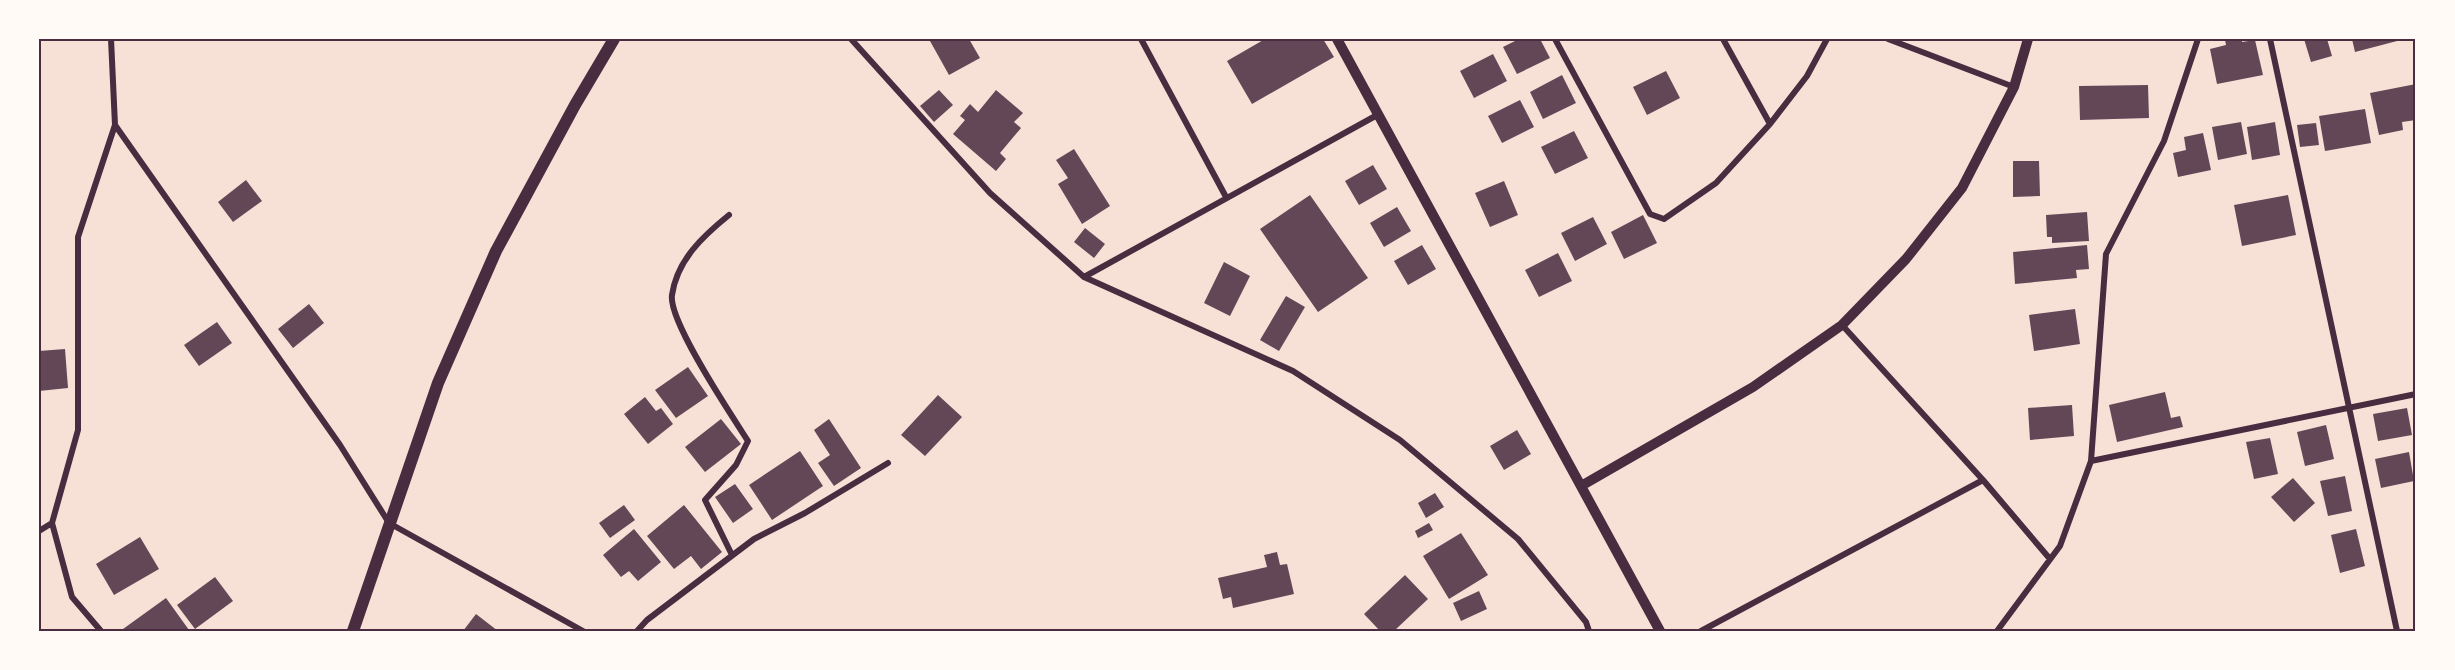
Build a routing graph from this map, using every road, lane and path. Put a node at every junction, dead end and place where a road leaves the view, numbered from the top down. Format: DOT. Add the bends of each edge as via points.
graph roads {
  1 [pos="111,39"];
  2 [pos="614,39"];
  3 [pos="851,39"];
  4 [pos="1141,39"];
  5 [pos="1337,39"];
  6 [pos="1556,39"];
  7 [pos="1724,39"];
  8 [pos="1827,39"];
  9 [pos="1888,39"];
  10 [pos="2028,39"];
  11 [pos="2198,39"];
  12 [pos="2270,39"];
  13 [pos="2014,87"];
  14 [pos="1379,114"];
  15 [pos="1770,124"];
  16 [pos="115,125"];
  17 [pos="1226,197"];
  18 [pos="729,214"];
  19 [pos="1084,277"];
  20 [pos="1842,325"];
  21 [pos="2416,394"];
  22 [pos="2349,408"];
  23 [pos="2091,461"];
  24 [pos="888,463"];
  25 [pos="1983,480"];
  26 [pos="1581,486"];
  27 [pos="52,523"];
  28 [pos="390,523"];
  29 [pos="39,531"];
  30 [pos="732,555"];
  31 [pos="2050,559"];
  32 [pos="101,631"];
  33 [pos="353,631"];
  34 [pos="582,631"];
  35 [pos="638,631"];
  36 [pos="1588,631"];
  37 [pos="1660,631"];
  38 [pos="1701,631"];
  39 [pos="1998,631"];
  40 [pos="2397,631"];
  1 -- 16 [label="street"];
  2 -- 28 [label="main road" via="496,251 438,383"];
  3 -- 19 [label="street" via="990,193"];
  4 -- 17 [label="street"];
  5 -- 14 [label="street"];
  6 -- 15 [label="street" via="1650,214 1664,219 1716,183"];
  7 -- 15 [label="street"];
  8 -- 15 [label="street" via="1807,76"];
  9 -- 13 [label="street"];
  10 -- 13 [label="street"];
  11 -- 23 [label="street" via="2164,141 2106,254"];
  12 -- 22 [label="street"];
  13 -- 20 [label="street" via="1962,188 1906,260"];
  14 -- 17 [label="street"];
  14 -- 26 [label="street"];
  16 -- 27 [label="street" via="78,237 78,430"];
  16 -- 28 [label="street" via="340,445"];
  17 -- 19 [label="street"];
  18 -- 30 [label="street" via="703,236 680,267 671,298 701,366 748,441 736,465 705,500"];
  19 -- 36 [label="street" via="1293,371 1400,440 1518,539 1586,621"];
  20 -- 25 [label="street"];
  20 -- 26 [label="street" via="1753,387"];
  21 -- 22 [label="street"];
  22 -- 23 [label="street"];
  22 -- 40 [label="street"];
  23 -- 31 [label="street" via="2060,546"];
  24 -- 30 [label="street"];
  25 -- 31 [label="street"];
  25 -- 38 [label="street"];
  26 -- 37 [label="street"];
  27 -- 29 [label="street"];
  27 -- 32 [label="street" via="72,597"];
  28 -- 33 [label="main road"];
  28 -- 34 [label="street"];
  30 -- 35 [label="street"];
  31 -- 39 [label="street"];
}
